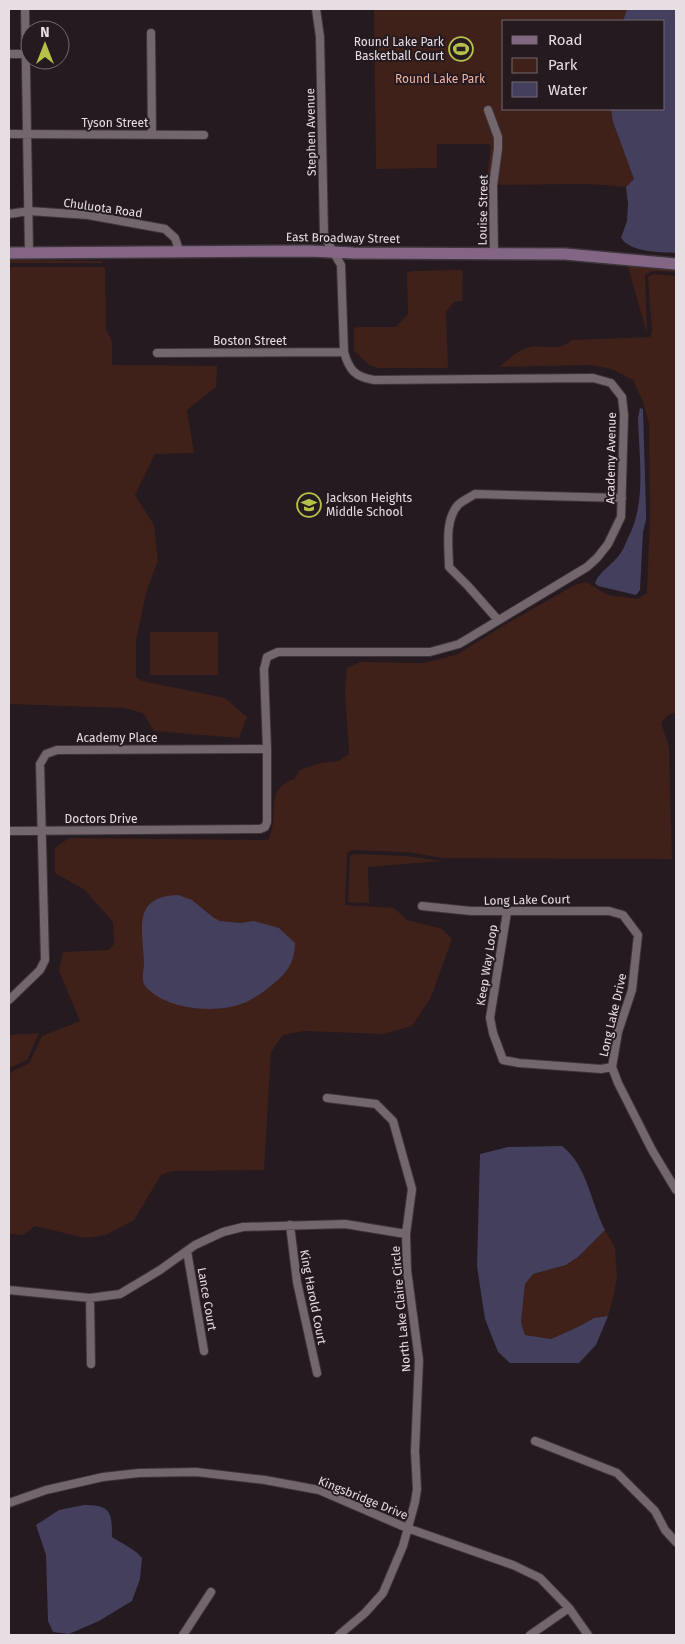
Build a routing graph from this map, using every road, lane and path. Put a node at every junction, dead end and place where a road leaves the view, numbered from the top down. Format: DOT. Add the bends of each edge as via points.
graph roads {
  1 [pos="316,9"];
  2 [pos="151,33"];
  3 [pos="26,70"];
  4 [pos="488,110"];
  5 [pos="9,134"];
  6 [pos="27,134"];
  7 [pos="152,135"];
  8 [pos="204,135"];
  9 [pos="29,211"];
  10 [pos="9,214"];
  11 [pos="333,252"];
  12 [pos="9,253"];
  13 [pos="30,253"];
  14 [pos="180,253"];
  15 [pos="494,253"];
  16 [pos="676,264"];
  17 [pos="344,352"];
  18 [pos="157,353"];
  19 [pos="622,498"];
  20 [pos="498,620"];
  21 [pos="267,748"];
  22 [pos="9,831"];
  23 [pos="42,831"];
  24 [pos="422,906"];
  25 [pos="507,912"];
  26 [pos="629,922"];
  27 [pos="9,1000"];
  28 [pos="612,1067"];
  29 [pos="328,1098"];
  30 [pos="676,1190"];
  31 [pos="290,1225"];
  32 [pos="406,1234"];
  33 [pos="187,1251"];
  34 [pos="9,1290"];
  35 [pos="90,1298"];
  36 [pos="204,1351"];
  37 [pos="91,1364"];
  38 [pos="317,1373"];
  39 [pos="535,1441"];
  40 [pos="9,1503"];
  41 [pos="408,1528"];
  42 [pos="676,1542"];
  43 [pos="211,1592"];
  44 [pos="569,1608"];
  45 [pos="183,1635"];
  46 [pos="339,1635"];
  47 [pos="530,1635"];
  48 [pos="588,1635"];
  1 -- 11 [label="street, Stephen Avenue" via="320,37 324,236"];
  2 -- 7 [label="street"];
  3 -- 6 [label="street"];
  4 -- 15 [label="street, Louise Street" via="498,137 493,185"];
  5 -- 6 [label="street, Tyson Street"];
  6 -- 7 [label="street, Tyson Street"];
  6 -- 9 [label="street"];
  7 -- 8 [label="street, Tyson Street"];
  9 -- 10 [label="street, Chuluota Road"];
  9 -- 13 [label="street"];
  9 -- 14 [label="street, Chuluota Road" via="88,215 165,229 176,238"];
  11 -- 14 [label="main road, East Broadway Street"];
  11 -- 15 [label="main road, East Broadway Street"];
  11 -- 17 [label="street, Academy Avenue" via="341,265"];
  12 -- 13 [label="main road, East Broadway Street"];
  13 -- 14 [label="main road, East Broadway Street"];
  15 -- 16 [label="main road, East Broadway Street" via="565,254"];
  17 -- 18 [label="street, Boston Street"];
  17 -- 19 [label="street, Academy Avenue" via="355,373 374,380 592,378 611,383 622,397 624,415"];
  19 -- 20 [label="street, Academy Avenue" via="621,517 598,558"];
  19 -- 20 [label="street" via="475,494 459,504 452,514 448,540 449,567"];
  20 -- 21 [label="street, Academy Avenue" via="459,644 430,652 278,652 268,658 264,669"];
  21 -- 23 [label="street, Academy Place" via="57,750 46,754 40,764"];
  21 -- 23 [label="street, Doctors Drive" via="267,822 260,829"];
  22 -- 23 [label="street, Doctors Drive"];
  23 -- 27 [label="street" via="45,960 40,970"];
  24 -- 25 [label="street, Long Lake Court"];
  25 -- 26 [label="street, Long Lake Court" via="609,911 623,914"];
  25 -- 28 [label="street, Keep Way Loop" via="490,1018 503,1060 601,1069"];
  26 -- 28 [label="street, Long Lake Drive" via="638,935 637,950 632,990 618,1032"];
  28 -- 30 [label="street, Long Lake Drive" via="652,1150"];
  29 -- 32 [label="street" via="376,1104 393,1121 412,1189"];
  31 -- 32 [label="street, North Lake Claire Circle" via="344,1224"];
  31 -- 33 [label="street, North Lake Claire Circle" via="243,1227 223,1232"];
  31 -- 38 [label="street, King Harold Court" via="297,1282"];
  32 -- 41 [label="street, North Lake Claire Circle" via="407,1270 419,1360 415,1451 417,1489"];
  33 -- 35 [label="street, North Lake Claire Circle" via="120,1294"];
  33 -- 36 [label="street, Lance Court"];
  34 -- 35 [label="street, North Lake Claire Circle"];
  35 -- 37 [label="street"];
  39 -- 42 [label="street" via="617,1473 655,1511"];
  40 -- 41 [label="street, Kingsbridge Drive" via="46,1490 103,1478 139,1473 196,1472 318,1490"];
  41 -- 44 [label="street, Kingsbridge Drive" via="513,1565 540,1578"];
  41 -- 46 [label="street, North Lake Claire Circle" via="383,1593"];
  43 -- 45 [label="street"];
  44 -- 47 [label="street"];
  44 -- 48 [label="street, Kingsbridge Drive"];
}
